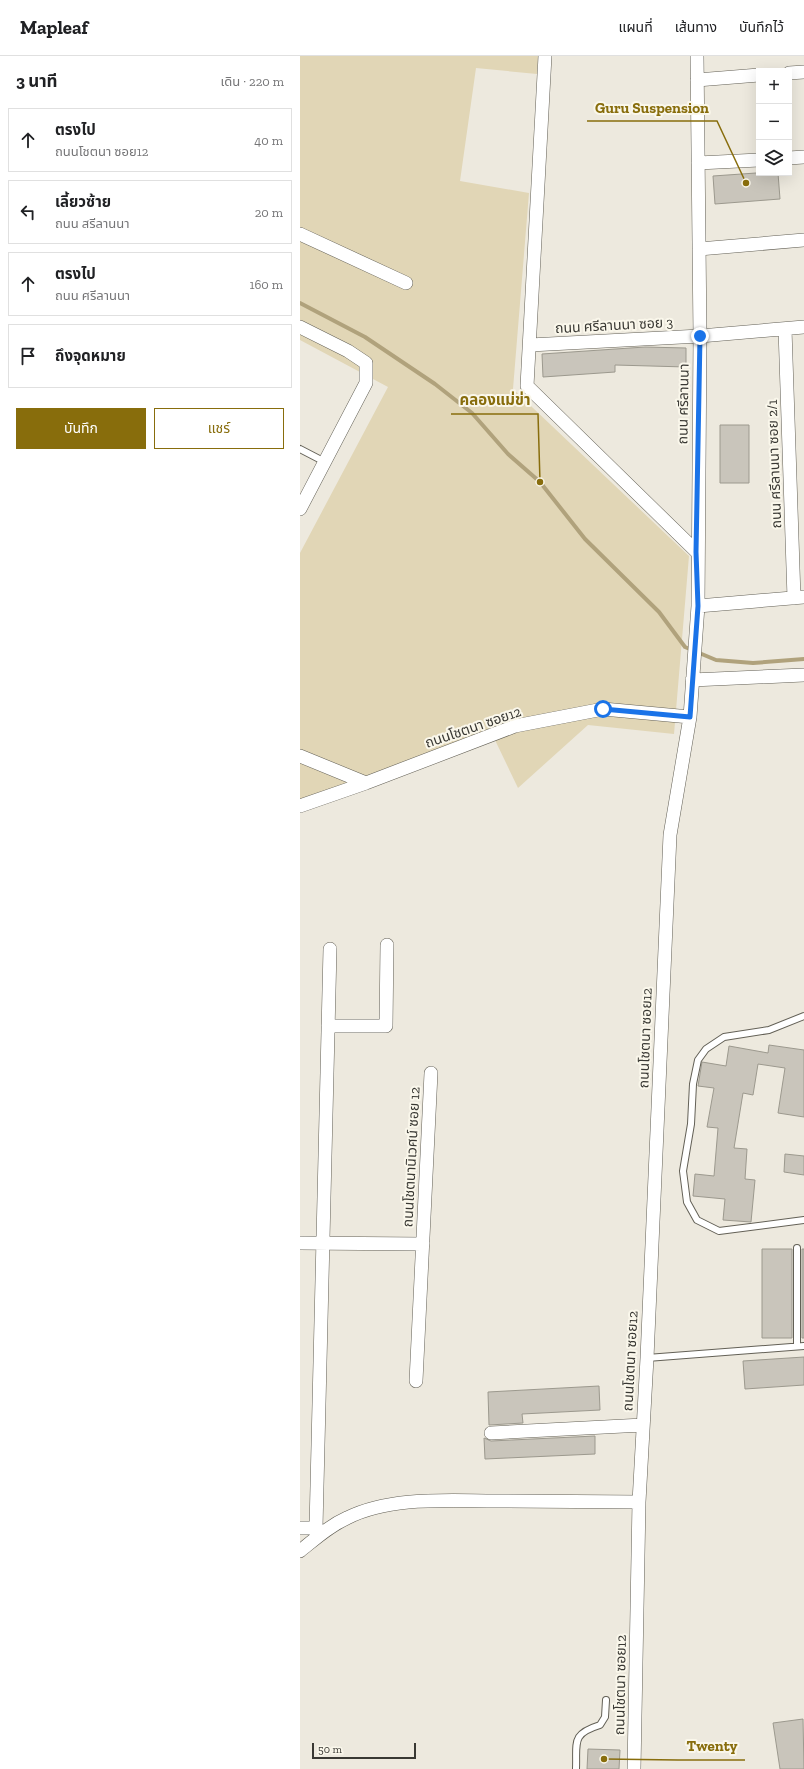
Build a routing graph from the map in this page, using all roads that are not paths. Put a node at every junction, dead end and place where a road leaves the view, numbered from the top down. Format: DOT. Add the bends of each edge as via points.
graph roads {
  1 [pos="545,56"];
  2 [pos="697,56"];
  3 [pos="804,72"];
  4 [pos="792,73"];
  5 [pos="756,75"];
  6 [pos="697,80"];
  7 [pos="792,158"];
  8 [pos="804,158"];
  9 [pos="756,160"];
  10 [pos="698,163"];
  11 [pos="300,234"];
  12 [pos="804,240"];
  13 [pos="699,249"];
  14 [pos="406,283"];
  15 [pos="300,327"];
  16 [pos="804,327"];
  17 [pos="785,329"];
  18 [pos="700,336"];
  19 [pos="530,345"];
  20 [pos="300,449"];
  21 [pos="325,462"];
  22 [pos="300,509"];
  23 [pos="696,552"];
  24 [pos="799,598"];
  25 [pos="698,606"];
  26 [pos="804,675"];
  27 [pos="692,680"];
  28 [pos="690,717"];
  29 [pos="300,756"];
  30 [pos="366,783"];
  31 [pos="300,806"];
  32 [pos="387,945"];
  33 [pos="330,949"];
  34 [pos="804,1016"];
  35 [pos="328,1026"];
  36 [pos="431,1072"];
  37 [pos="804,1220"];
  38 [pos="300,1243"];
  39 [pos="322,1243"];
  40 [pos="423,1244"];
  41 [pos="797,1248"];
  42 [pos="797,1346"];
  43 [pos="804,1346"];
  44 [pos="648,1358"];
  45 [pos="416,1381"];
  46 [pos="643,1425"];
  47 [pos="491,1433"];
  48 [pos="639,1502"];
  49 [pos="300,1528"];
  50 [pos="300,1552"];
  51 [pos="606,1700"];
  52 [pos="576,1769"];
  53 [pos="634,1769"];
  1 -- 19 [label="street"];
  2 -- 6 [label="street, ถนน ศรีลานนา"];
  3 -- 4 [label="street"];
  5 -- 6 [label="street"];
  6 -- 10 [label="street, ถนน ศรีลานนา"];
  7 -- 8 [label="street"];
  9 -- 10 [label="street"];
  10 -- 13 [label="street, ถนน ศรีลานนา"];
  11 -- 14 [label="street"];
  12 -- 13 [label="street"];
  13 -- 18 [label="street, ถนน ศรีลานนา"];
  15 -- 21 [label="street" via="366,363 366,384"];
  16 -- 17 [label="street, ถนน ศรีลานนา ซอย 3"];
  17 -- 18 [label="street, ถนน ศรีลานนา ซอย 3"];
  17 -- 24 [label="street, ถนน ศรีลานนา ซอย 2/1"];
  18 -- 19 [label="street, ถนน ศรีลานนา ซอย 3"];
  18 -- 23 [label="street, ถนน ศรีลานนา"];
  19 -- 23 [label="street" via="527,386"];
  20 -- 21 [label="lane"];
  21 -- 22 [label="street"];
  23 -- 25 [label="street, ถนน ศรีลานนา"];
  24 -- 25 [label="street"];
  25 -- 27 [label="street, ถนน ศรีลานนา"];
  26 -- 27 [label="street"];
  27 -- 28 [label="street, ถนน ศรีลานนา"];
  28 -- 30 [label="street, ถนนโชตนา ซอย12" via="603,709 515,726"];
  28 -- 44 [label="street, ถนนโชตนา ซอย12" via="670,835"];
  29 -- 30 [label="street"];
  30 -- 31 [label="street, ถนนโชตนา ซอย12"];
  32 -- 35 [label="street" via="386,1026"];
  33 -- 35 [label="street"];
  34 -- 37 [label="lane" via="769,1030 724,1037 706,1049 698,1060 693,1084 691,1124 684,1171 686,1202 697,1220 719,1231"];
  35 -- 39 [label="street"];
  36 -- 40 [label="street, ถนนโชตนานิเวศน์ ซอย 12"];
  38 -- 39 [label="street, ถนนโชตนานิเวศน์ ซอย 12"];
  39 -- 40 [label="street, ถนนโชตนานิเวศน์ ซอย 12"];
  39 -- 49 [label="street" via="316,1528"];
  40 -- 45 [label="street, ถนนโชตนานิเวศน์ ซอย 12"];
  41 -- 42 [label="lane"];
  42 -- 43 [label="lane"];
  42 -- 44 [label="lane"];
  44 -- 46 [label="street, ถนนโชตนา ซอย12"];
  46 -- 47 [label="street"];
  46 -- 48 [label="street, ถนนโชตนา ซอย12"];
  48 -- 50 [label="street" via="406,1502 378,1507 347,1518 320,1534"];
  48 -- 53 [label="street, ถนนโชตนา ซอย12"];
  51 -- 52 [label="lane" via="605,1717 600,1725 586,1729 577,1739"];
}
